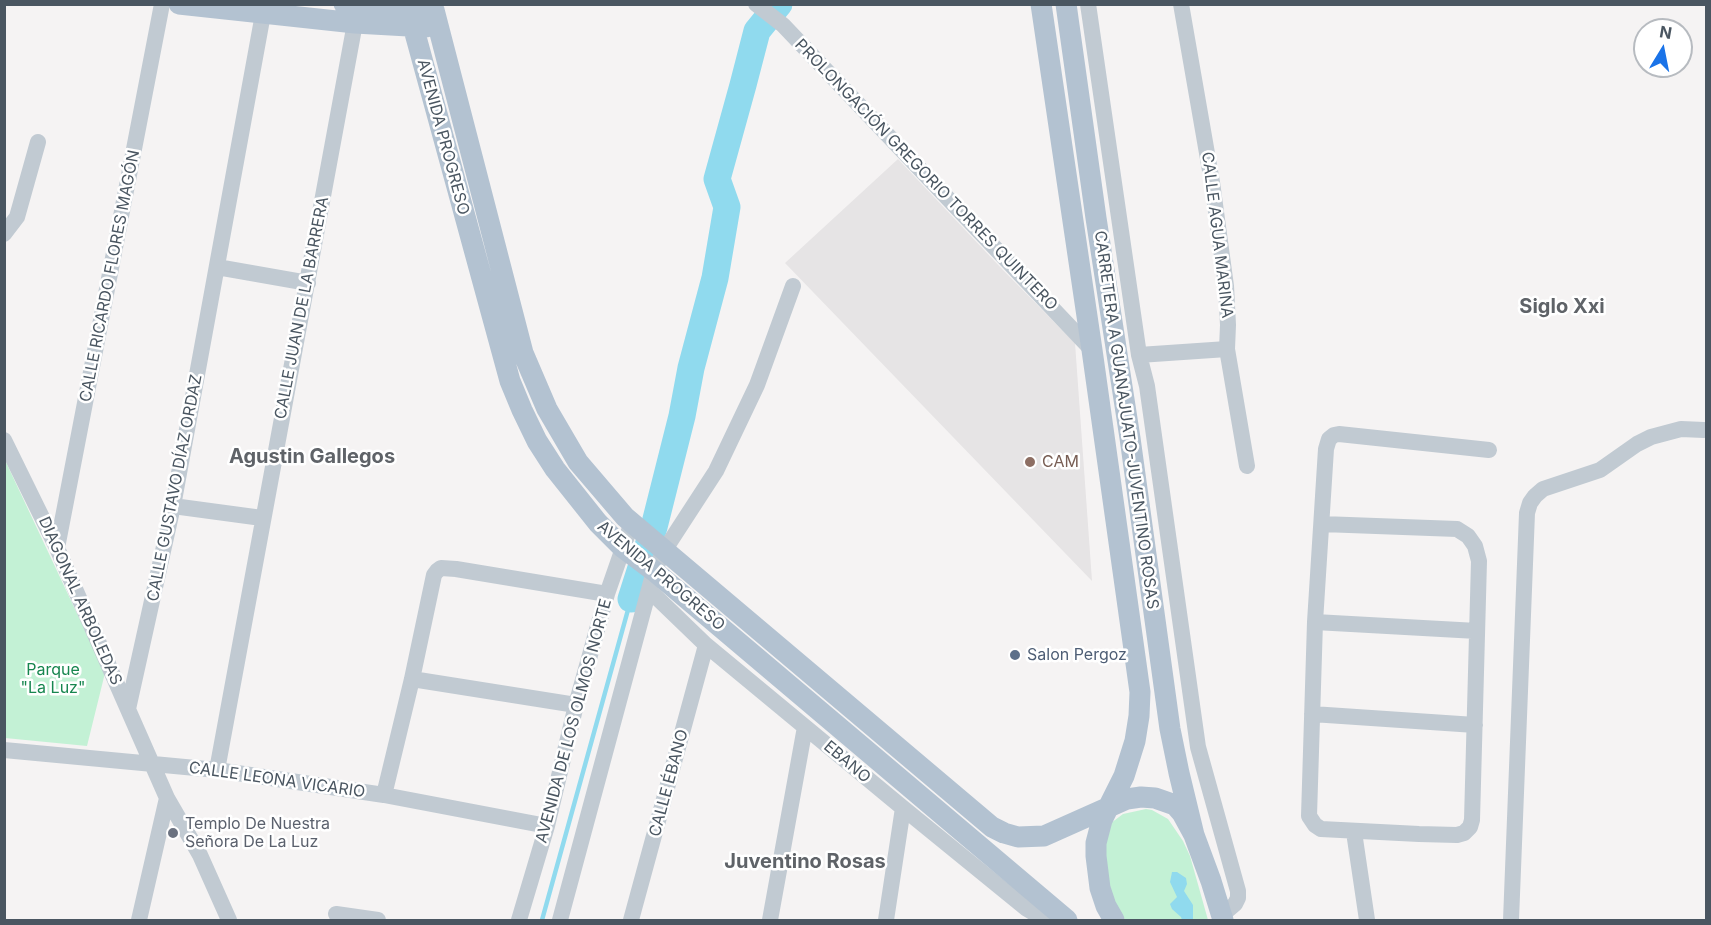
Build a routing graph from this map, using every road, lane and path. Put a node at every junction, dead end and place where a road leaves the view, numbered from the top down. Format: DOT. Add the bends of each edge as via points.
graph roads {
  1 [pos="162,4"];
  2 [pos="179,4"];
  3 [pos="344,4"];
  4 [pos="756,4"];
  5 [pos="1041,4"];
  6 [pos="1066,4"];
  7 [pos="1088,4"];
  8 [pos="1181,4"];
  9 [pos="263,14"];
  10 [pos="411,14"];
  11 [pos="434,14"];
  12 [pos="355,23"];
  13 [pos="38,142"];
  14 [pos="4,234"];
  15 [pos="218,267"];
  16 [pos="308,283"];
  17 [pos="793,286"];
  18 [pos="1227,349"];
  19 [pos="1092,350"];
  20 [pos="1140,355"];
  21 [pos="1704,430"];
  22 [pos="4,440"];
  23 [pos="1489,450"];
  24 [pos="1247,466"];
  25 [pos="173,506"];
  26 [pos="262,518"];
  27 [pos="634,524"];
  28 [pos="1322,524"];
  29 [pos="57,548"];
  30 [pos="624,548"];
  31 [pos="661,548"];
  32 [pos="651,576"];
  33 [pos="607,594"];
  34 [pos="1315,622"];
  35 [pos="1477,632"];
  36 [pos="706,645"];
  37 [pos="412,680"];
  38 [pos="576,705"];
  39 [pos="128,709"];
  40 [pos="1312,714"];
  41 [pos="1475,725"];
  42 [pos="805,727"];
  43 [pos="4,750"];
  44 [pos="153,763"];
  45 [pos="924,769"];
  46 [pos="217,770"];
  47 [pos="1179,773"];
  48 [pos="910,787"];
  49 [pos="384,795"];
  50 [pos="167,798"];
  51 [pos="1215,805"];
  52 [pos="1107,807"];
  53 [pos="903,808"];
  54 [pos="547,826"];
  55 [pos="1354,832"];
  56 [pos="1194,835"];
  57 [pos="336,914"];
  58 [pos="1223,918"];
  59 [pos="1059,920"];
  60 [pos="139,921"];
  61 [pos="230,921"];
  62 [pos="378,921"];
  63 [pos="519,921"];
  64 [pos="560,921"];
  65 [pos="631,921"];
  66 [pos="770,921"];
  67 [pos="886,921"];
  68 [pos="1114,921"];
  69 [pos="1367,921"];
  70 [pos="1511,921"];
  1 -- 29 [label="street, CALLE RICARDO FLORES MAGÓN"];
  2 -- 9 [label="main road"];
  3 -- 10 [label="main road"];
  4 -- 19 [label="street, PROLONGACIÓN GREGORIO TORRES QUINTERO" via="783,25"];
  5 -- 19 [label="main road, CARRETERA A GUANAJUATO-JUVENTINO ROSAS"];
  6 -- 47 [label="main road, CARRETERA A GUANAJUATO-JUVENTINO ROSAS"];
  7 -- 20 [label="street"];
  8 -- 18 [label="street, CALLE AGUA MARINA" via="1226,286"];
  9 -- 12 [label="main road"];
  9 -- 15 [label="street, CALLE GUSTAVO DÍAZ ORDAZ"];
  10 -- 11 [label="main road"];
  10 -- 12 [label="main road"];
  10 -- 30 [label="main road, AVENIDA PROGRESO" via="510,381 537,441 555,469 598,523"];
  11 -- 27 [label="main road, AVENIDA PROGRESO" via="535,384 578,462"];
  12 -- 16 [label="street, CALLE JUAN DE LA BARRERA"];
  13 -- 14 [label="street" via="17,218"];
  15 -- 16 [label="street"];
  15 -- 25 [label="street, CALLE GUSTAVO DÍAZ ORDAZ"];
  16 -- 26 [label="street, CALLE JUAN DE LA BARRERA"];
  17 -- 31 [label="street" via="757,385 716,471"];
  18 -- 20 [label="street"];
  18 -- 24 [label="street, CALLE AGUA MARINA"];
  19 -- 52 [label="main road, CARRETERA A GUANAJUATO-JUVENTINO ROSAS" via="1140,693 1135,741 1124,776"];
  20 -- 51 [label="street" via="1198,747"];
  21 -- 70 [label="street" via="1682,429 1651,437 1600,470 1543,489 1530,503"];
  22 -- 29 [label="street, DIAGONAL ARBOLEDAS"];
  23 -- 28 [label="street" via="1334,435 1326,449"];
  25 -- 26 [label="street"];
  25 -- 39 [label="street, CALLE GUSTAVO DÍAZ ORDAZ"];
  26 -- 46 [label="street, CALLE JUAN DE LA BARRERA"];
  27 -- 30 [label="street, AVENIDA DE LOS OLMOS NORTE"];
  27 -- 31 [label="main road, AVENIDA PROGRESO"];
  28 -- 34 [label="street"];
  28 -- 35 [label="street" via="1457,529 1468,536 1479,561"];
  29 -- 39 [label="street, DIAGONAL ARBOLEDAS"];
  30 -- 32 [label="main road, AVENIDA PROGRESO"];
  30 -- 33 [label="street, AVENIDA DE LOS OLMOS NORTE"];
  31 -- 32 [label="street"];
  31 -- 45 [label="main road, AVENIDA PROGRESO"];
  32 -- 36 [label="street, EBANO"];
  32 -- 48 [label="main road, AVENIDA PROGRESO"];
  32 -- 64 [label="street"];
  33 -- 37 [label="street" via="441,568 434,575"];
  33 -- 38 [label="street, AVENIDA DE LOS OLMOS NORTE"];
  34 -- 35 [label="street"];
  34 -- 40 [label="street"];
  35 -- 41 [label="street"];
  36 -- 42 [label="street, EBANO"];
  36 -- 65 [label="street, CALLE ÉBANO"];
  37 -- 38 [label="street"];
  37 -- 49 [label="street"];
  38 -- 54 [label="street, AVENIDA DE LOS OLMOS NORTE"];
  39 -- 44 [label="street, DIAGONAL ARBOLEDAS"];
  40 -- 41 [label="street"];
  40 -- 55 [label="street" via="1309,816 1322,829"];
  41 -- 55 [label="street" via="1470,827 1456,835"];
  42 -- 53 [label="street, EBANO"];
  42 -- 66 [label="street"];
  43 -- 44 [label="street, CALLE LEONA VICARIO"];
  44 -- 46 [label="street, CALLE LEONA VICARIO"];
  44 -- 50 [label="street, DIAGONAL ARBOLEDAS"];
  45 -- 48 [label="main road"];
  45 -- 52 [label="main road, AVENIDA PROGRESO" via="992,827 1018,837 1044,836"];
  46 -- 49 [label="street, CALLE LEONA VICARIO"];
  47 -- 51 [label="street"];
  47 -- 56 [label="main road, CARRETERA A GUANAJUATO-JUVENTINO ROSAS"];
  48 -- 59 [label="main road, AVENIDA PROGRESO"];
  49 -- 54 [label="street, CALLE LEONA VICARIO"];
  50 -- 60 [label="street"];
  50 -- 61 [label="street, DIAGONAL ARBOLEDAS" via="200,855"];
  51 -- 58 [label="street" via="1239,891 1235,904"];
  52 -- 56 [label="main road, AVENIDA PROGRESO" via="1127,799 1155,798 1175,805"];
  52 -- 68 [label="main road, CARRETERA A GUANAJUATO-JUVENTINO ROSAS" via="1098,831 1096,856 1100,888"];
  53 -- 59 [label="street, EBANO" via="1027,909"];
  53 -- 67 [label="street"];
  54 -- 63 [label="street, AVENIDA DE LOS OLMOS NORTE"];
  55 -- 69 [label="street"];
  56 -- 58 [label="main road"];
  57 -- 62 [label="street"];
}
